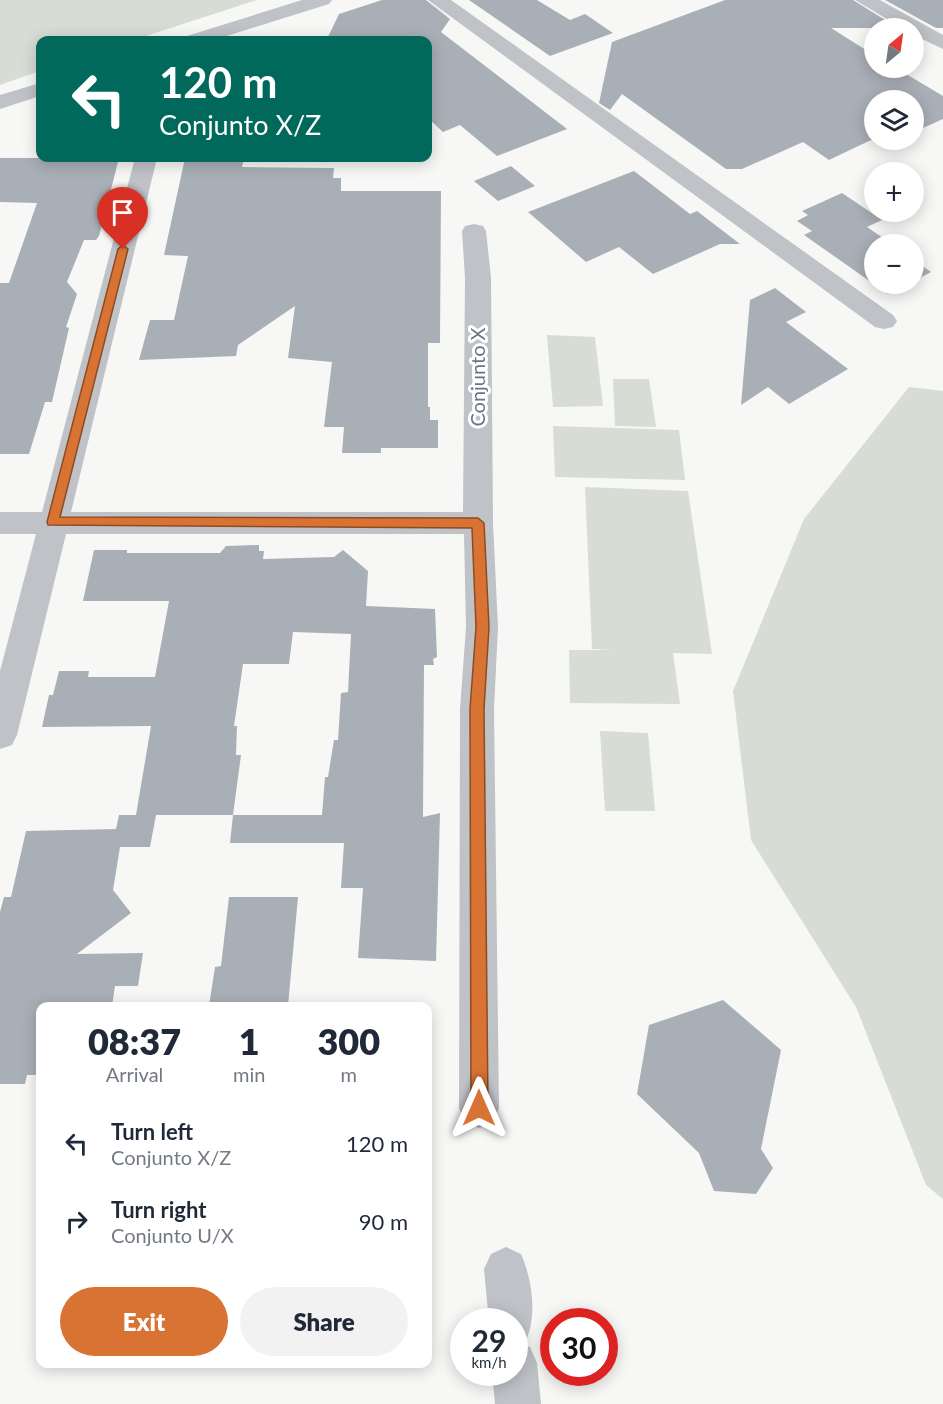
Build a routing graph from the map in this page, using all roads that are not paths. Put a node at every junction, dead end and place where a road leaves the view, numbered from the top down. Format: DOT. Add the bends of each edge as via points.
graph roads {
  1 [pos="322,0"];
  2 [pos="438,0"];
  3 [pos="865,0"];
  4 [pos="207,36"];
  5 [pos="943,43"];
  6 [pos="36,90"];
  7 [pos="0,102"];
  8 [pos="145,162"];
  9 [pos="474,231"];
  10 [pos="884,321"];
  11 [pos="53,522"];
  12 [pos="0,523"];
  13 [pos="478,523"];
  14 [pos="0,735"];
  15 [pos="479,1108"];
  16 [pos="506,1269"];
  17 [pos="510,1308"];
  18 [pos="516,1386"];
  19 [pos="518,1404"];
  1 -- 4 [label="street"];
  2 -- 10 [label="street"];
  3 -- 5 [label="street"];
  6 -- 7 [label="street"];
  8 -- 11 [label="street"];
  9 -- 13 [label="street, Conjunto X" via="478,278"];
  11 -- 12 [label="street"];
  11 -- 13 [label="street"];
  11 -- 14 [label="street"];
  13 -- 15 [label="street, Conjunto X" via="482,627 477,709"];
  16 -- 17 [label="street"];
  18 -- 19 [label="street"];
}
